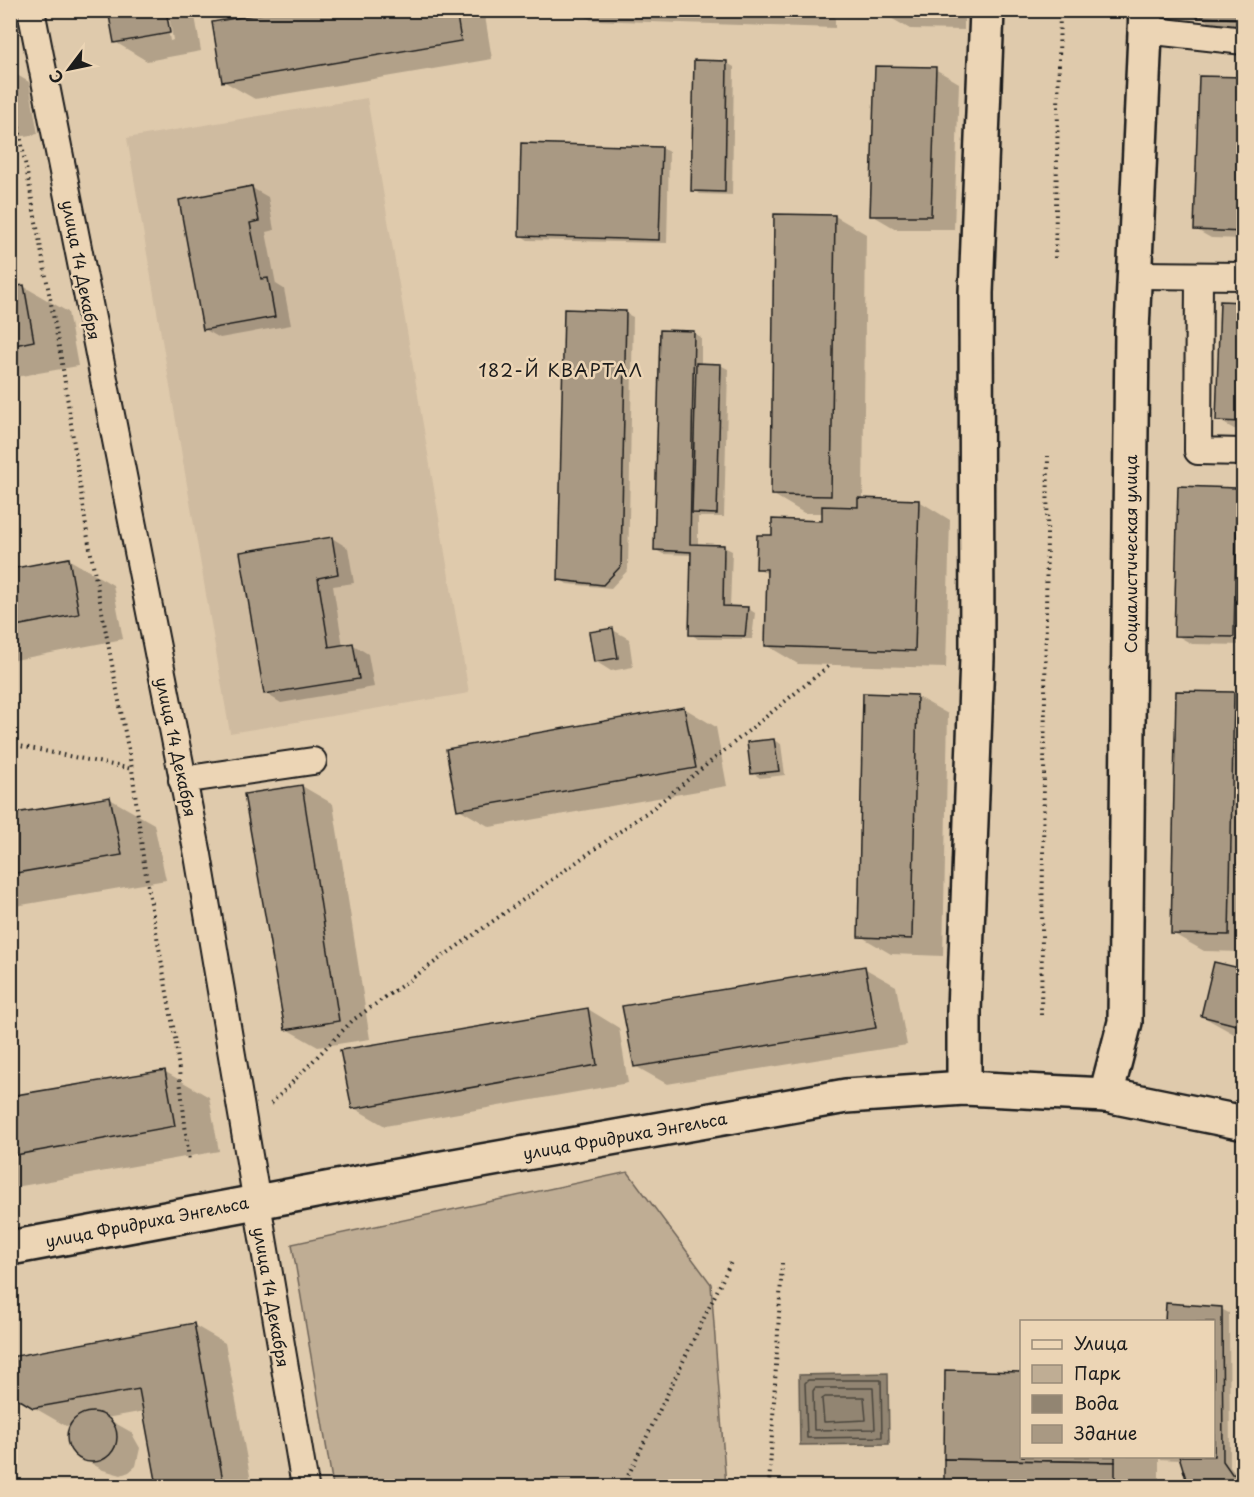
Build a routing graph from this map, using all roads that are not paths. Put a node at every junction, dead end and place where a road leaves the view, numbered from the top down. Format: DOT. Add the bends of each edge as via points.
graph roads {
  1 [pos="31,10"];
  2 [pos="987,10"];
  3 [pos="1145,20"];
  4 [pos="1244,41"];
  5 [pos="1135,275"];
  6 [pos="1199,276"];
  7 [pos="1244,276"];
  8 [pos="1244,452"];
  9 [pos="313,761"];
  10 [pos="182,780"];
  11 [pos="964,1088"];
  12 [pos="1106,1095"];
  13 [pos="1244,1123"];
  14 [pos="255,1202"];
  15 [pos="10,1248"];
  16 [pos="305,1486"];
  1 -- 10 [label="street, улица 14 Декабря"];
  2 -- 11 [label="street" via="976,293 977,658"];
  3 -- 4 [label="street"];
  3 -- 5 [label="street, Социалистическая улица"];
  5 -- 6 [label="street"];
  5 -- 12 [label="street, Социалистическая улица" via="1125,1022"];
  6 -- 7 [label="street"];
  6 -- 8 [label="street" via="1198,451"];
  9 -- 10 [label="street"];
  10 -- 14 [label="street, улица 14 Декабря" via="229,1033"];
  11 -- 12 [label="street, улица Фридриха Энгельса"];
  11 -- 14 [label="street, улица Фридриха Энгельса" via="846,1096"];
  12 -- 13 [label="street, улица Фридриха Энгельса"];
  14 -- 15 [label="street, улица Фридриха Энгельса"];
  14 -- 16 [label="street, улица 14 Декабря"];
}
